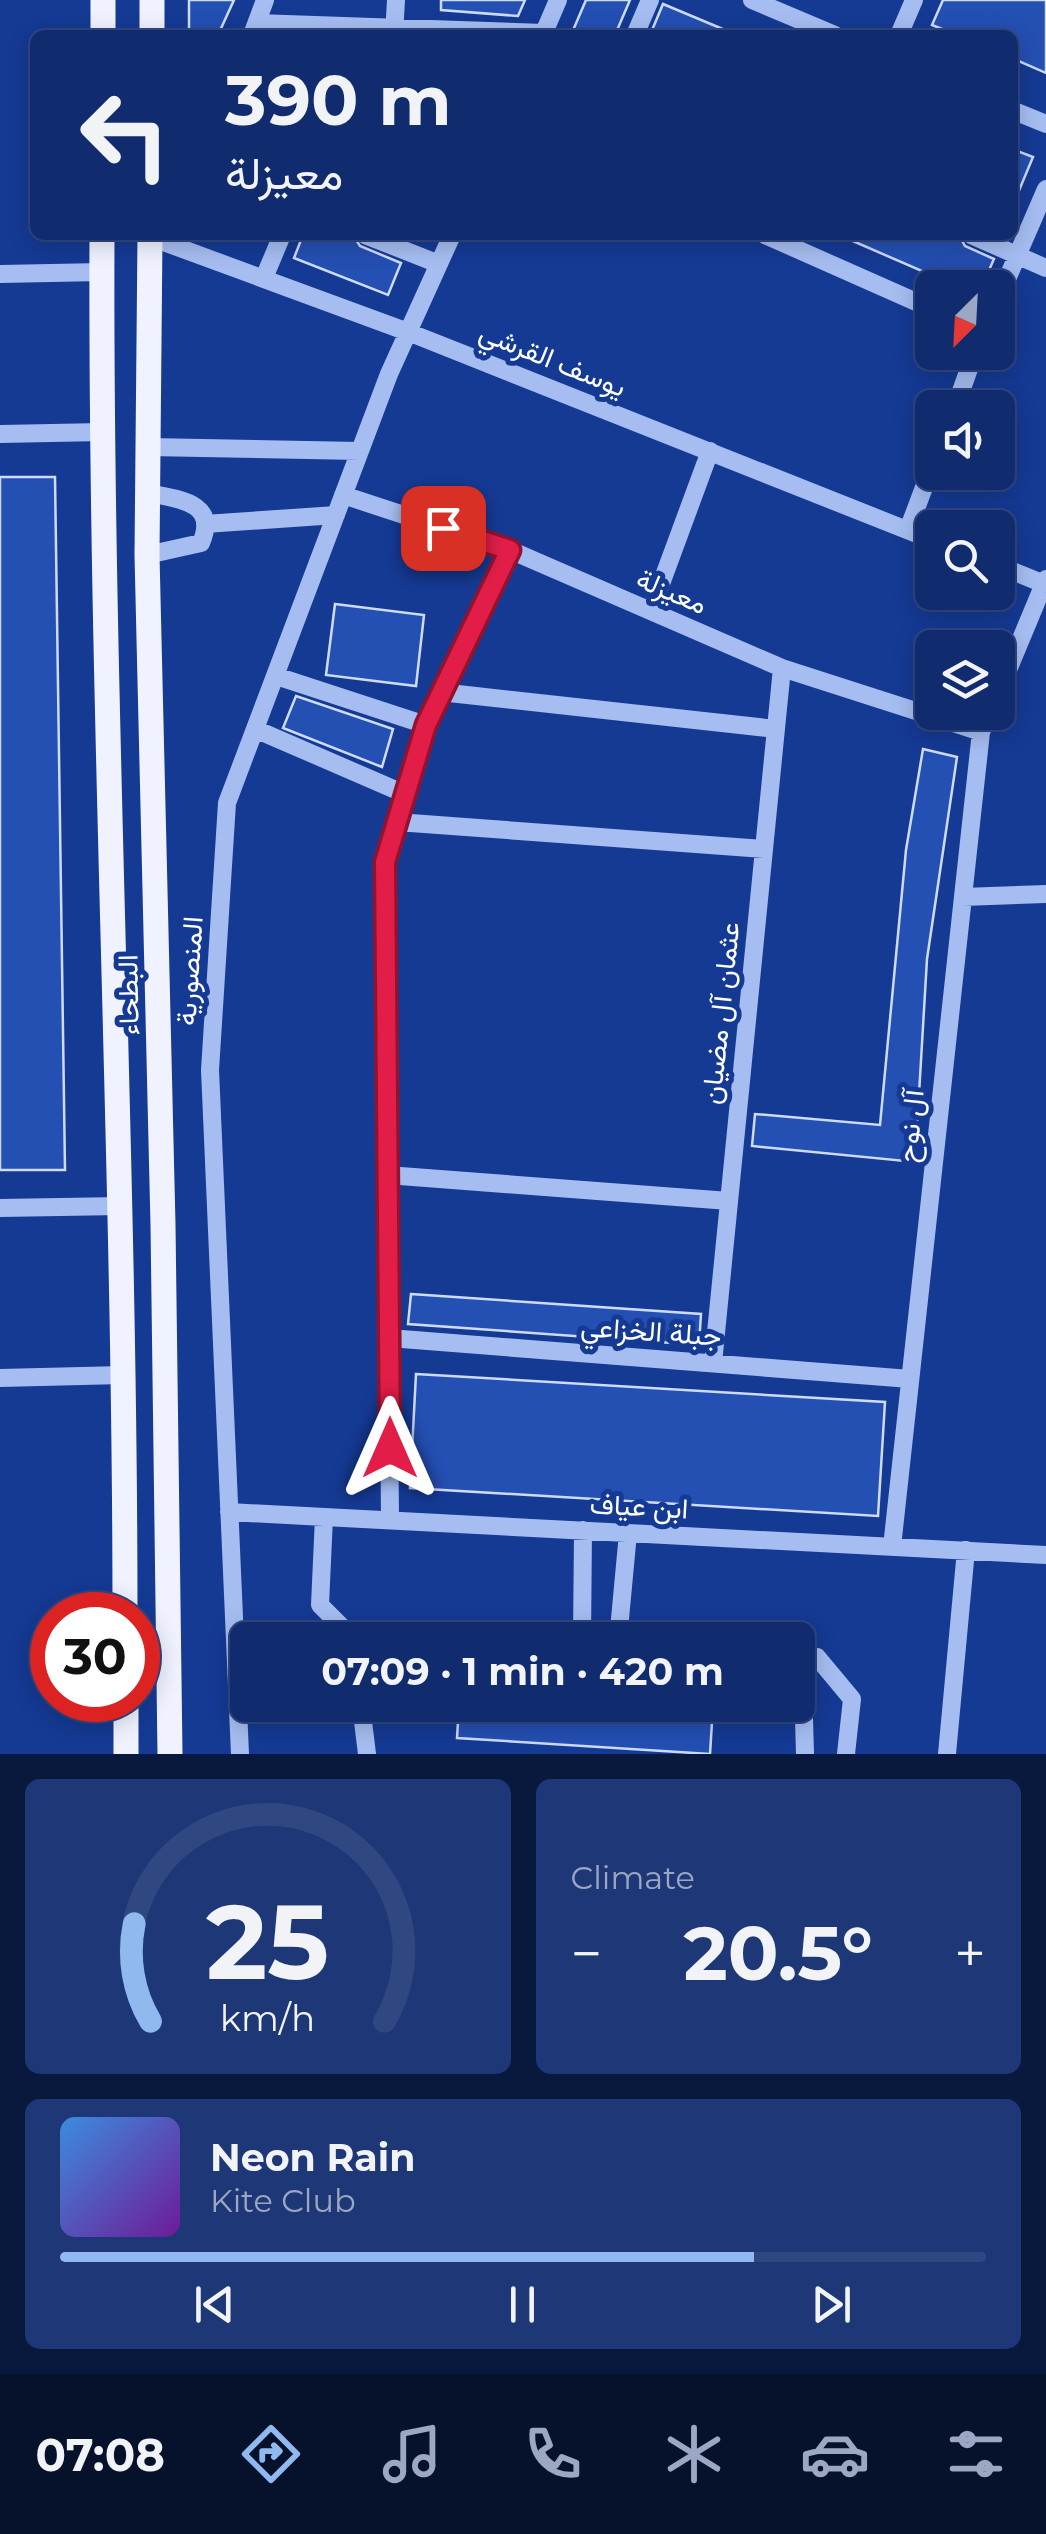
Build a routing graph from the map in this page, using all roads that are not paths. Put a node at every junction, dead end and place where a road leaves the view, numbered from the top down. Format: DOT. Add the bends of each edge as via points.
graph roads {
  1 [pos="103,0"];
  2 [pos="152,0"];
  3 [pos="265,0"];
  4 [pos="396,0"];
  5 [pos="558,0"];
  6 [pos="650,0"];
  7 [pos="752,0"];
  8 [pos="914,0"];
  9 [pos="254,29"];
  10 [pos="103,30"];
  11 [pos="152,30"];
  12 [pos="324,30"];
  13 [pos="395,30"];
  14 [pos="546,30"];
  15 [pos="638,30"];
  16 [pos="823,30"];
  17 [pos="900,30"];
  18 [pos="1018,112"];
  19 [pos="1046,124"];
  20 [pos="1046,189"];
  21 [pos="102,240"];
  22 [pos="162,240"];
  23 [pos="167,240"];
  24 [pos="280,240"];
  25 [pos="378,240"];
  26 [pos="450,240"];
  27 [pos="788,240"];
  28 [pos="981,240"];
  29 [pos="1017,256"];
  30 [pos="439,264"];
  31 [pos="1046,268"];
  32 [pos="1011,270"];
  33 [pos="102,272"];
  34 [pos="0,274"];
  35 [pos="264,278"];
  36 [pos="915,301"];
  37 [pos="408,332"];
  38 [pos="103,432"];
  39 [pos="0,434"];
  40 [pos="148,446"];
  41 [pos="360,451"];
  42 [pos="710,451"];
  43 [pos="923,490"];
  44 [pos="148,493"];
  45 [pos="343,495"];
  46 [pos="336,515"];
  47 [pos="205,524"];
  48 [pos="908,530"];
  49 [pos="915,533"];
  50 [pos="510,550"];
  51 [pos="147,555"];
  52 [pos="1015,571"];
  53 [pos="1045,582"];
  54 [pos="148,585"];
  55 [pos="106,600"];
  56 [pos="650,611"];
  57 [pos="1015,653"];
  58 [pos="782,668"];
  59 [pos="276,676"];
  60 [pos="108,678"];
  61 [pos="150,688"];
  62 [pos="440,692"];
  63 [pos="426,725"];
  64 [pos="776,729"];
  65 [pos="254,730"];
  66 [pos="982,732"];
  67 [pos="406,794"];
  68 [pos="397,822"];
  69 [pos="764,850"];
  70 [pos="1046,894"];
  71 [pos="963,897"];
  72 [pos="388,1175"];
  73 [pos="730,1200"];
  74 [pos="121,1206"];
  75 [pos="0,1208"];
  76 [pos="388,1338"];
  77 [pos="714,1364"];
  78 [pos="123,1376"];
  79 [pos="0,1378"];
  80 [pos="910,1379"];
  81 [pos="229,1512"];
  82 [pos="324,1517"];
  83 [pos="390,1520"];
  84 [pos="582,1530"];
  85 [pos="628,1533"];
  86 [pos="892,1546"];
  87 [pos="966,1550"];
  88 [pos="1046,1555"];
  89 [pos="126,1592"];
  90 [pos="337,1622"];
  91 [pos="582,1622"];
  92 [pos="620,1622"];
  93 [pos="815,1657"];
  94 [pos="126,1722"];
  95 [pos="363,1722"];
  96 [pos="804,1722"];
  97 [pos="126,1754"];
  98 [pos="170,1754"];
  99 [pos="240,1754"];
  100 [pos="367,1754"];
  101 [pos="805,1754"];
  102 [pos="846,1754"];
  103 [pos="946,1754"];
  1 -- 10 [label="main road"];
  2 -- 11 [label="main road"];
  3 -- 9 [label="street"];
  4 -- 13 [label="street"];
  5 -- 14 [label="street"];
  6 -- 15 [label="street"];
  7 -- 16 [label="street"];
  8 -- 17 [label="street"];
  9 -- 12 [label="street"];
  18 -- 19 [label="street"];
  20 -- 29 [label="street"];
  21 -- 33 [label="main road, البطحاء"];
  22 -- 40 [label="main road, البطحاء"];
  23 -- 35 [label="street, يوسف القرشي"];
  24 -- 35 [label="street"];
  25 -- 30 [label="street"];
  26 -- 30 [label="street, المنصورية"];
  27 -- 36 [label="street"];
  28 -- 29 [label="street"];
  29 -- 31 [label="street"];
  29 -- 32 [label="street"];
  30 -- 37 [label="street, المنصورية"];
  33 -- 34 [label="street"];
  33 -- 38 [label="main road, البطحاء"];
  35 -- 37 [label="street, يوسف القرشي"];
  37 -- 41 [label="street, المنصورية"];
  37 -- 42 [label="street, يوسف القرشي"];
  38 -- 39 [label="street"];
  38 -- 55 [label="main road, البطحاء"];
  40 -- 41 [label="street"];
  40 -- 44 [label="main road, البطحاء"];
  41 -- 45 [label="street, المنصورية"];
  42 -- 48 [label="street, يوسف القرشي"];
  42 -- 56 [label="street"];
  43 -- 48 [label="street"];
  44 -- 47 [label="street" via="191,502"];
  44 -- 51 [label="main road, البطحاء"];
  45 -- 46 [label="street, المنصورية"];
  45 -- 50 [label="street, معيزلة"];
  46 -- 47 [label="street"];
  46 -- 59 [label="street, المنصورية"];
  47 -- 51 [label="street" via="202,543"];
  48 -- 49 [label="street, يوسف القرشي"];
  50 -- 56 [label="street, معيزلة"];
  50 -- 62 [label="street"];
  51 -- 54 [label="main road, البطحاء"];
  52 -- 53 [label="street"];
  53 -- 57 [label="street"];
  54 -- 55 [label="main road" via="133,609"];
  54 -- 61 [label="main road, البطحاء"];
  55 -- 60 [label="main road, البطحاء"];
  56 -- 58 [label="street, معيزلة"];
  58 -- 64 [label="street, عثمان آل مضيان"];
  58 -- 66 [label="street, معيزلة"];
  59 -- 63 [label="street"];
  59 -- 65 [label="street, المنصورية"];
  60 -- 61 [label="main road" via="114,661 128,658 149,675"];
  60 -- 74 [label="main road, البطحاء"];
  61 -- 98 [label="main road, البطحاء"];
  62 -- 63 [label="street"];
  62 -- 64 [label="street"];
  63 -- 67 [label="street"];
  64 -- 69 [label="street, عثمان آل مضيان"];
  65 -- 67 [label="street"];
  65 -- 81 [label="street, المنصورية" via="227,803 210,1070"];
  66 -- 71 [label="street, آل نوح"];
  67 -- 68 [label="street"];
  68 -- 69 [label="street"];
  68 -- 72 [label="street" via="385,862"];
  69 -- 73 [label="street, عثمان آل مضيان"];
  70 -- 71 [label="street"];
  71 -- 80 [label="street, آل نوح"];
  72 -- 73 [label="street"];
  72 -- 76 [label="street"];
  73 -- 77 [label="street, عثمان آل مضيان"];
  74 -- 75 [label="street"];
  74 -- 78 [label="main road, البطحاء"];
  76 -- 77 [label="street, جبلة الخزاعي"];
  76 -- 83 [label="street"];
  77 -- 80 [label="street, جبلة الخزاعي"];
  78 -- 79 [label="street"];
  78 -- 89 [label="main road, البطحاء"];
  80 -- 86 [label="street, آل نوح"];
  81 -- 82 [label="street, ابن عياف"];
  81 -- 99 [label="street, المنصورية"];
  82 -- 83 [label="street, ابن عياف"];
  82 -- 90 [label="street" via="320,1605"];
  83 -- 84 [label="street, ابن عياف"];
  84 -- 85 [label="street, ابن عياف"];
  84 -- 91 [label="street"];
  85 -- 86 [label="street, ابن عياف"];
  85 -- 92 [label="street"];
  86 -- 87 [label="street, ابن عياف"];
  87 -- 88 [label="street, ابن عياف"];
  87 -- 103 [label="street"];
  93 -- 102 [label="street" via="852,1698"];
  94 -- 97 [label="main road"];
  95 -- 100 [label="street"];
  96 -- 101 [label="street"];
}
